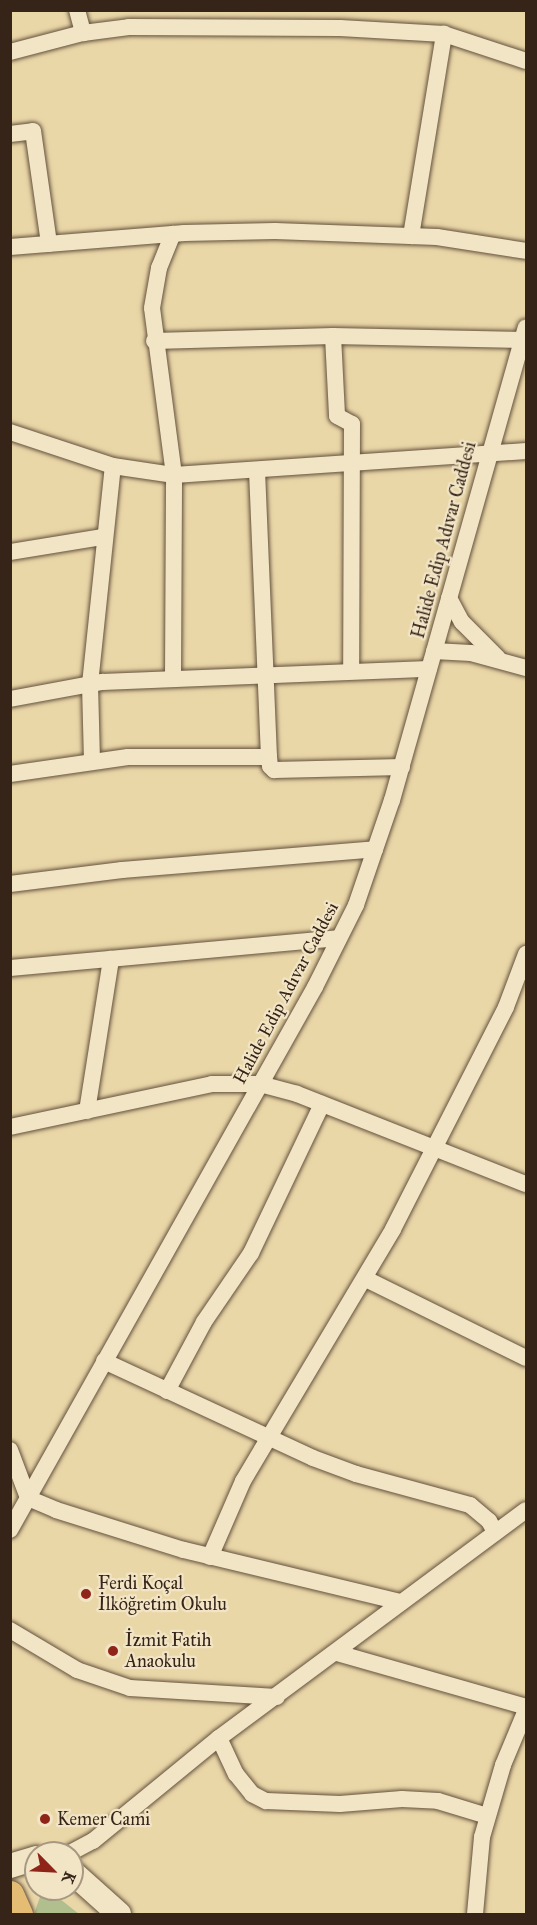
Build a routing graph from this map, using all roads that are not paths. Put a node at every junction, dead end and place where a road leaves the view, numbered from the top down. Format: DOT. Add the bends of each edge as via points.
graph roads {
  1 [pos="77,10"];
  2 [pos="340,10"];
  3 [pos="340,28"];
  4 [pos="83,33"];
  5 [pos="444,34"];
  6 [pos="10,52"];
  7 [pos="526,61"];
  8 [pos="10,134"];
  9 [pos="173,234"];
  10 [pos="411,236"];
  11 [pos="50,244"];
  12 [pos="10,247"];
  13 [pos="526,251"];
  14 [pos="525,334"];
  15 [pos="333,336"];
  16 [pos="154,341"];
  17 [pos="10,432"];
  18 [pos="526,451"];
  19 [pos="488,453"];
  20 [pos="354,465"];
  21 [pos="113,466"];
  22 [pos="257,472"];
  23 [pos="174,475"];
  24 [pos="103,537"];
  25 [pos="10,552"];
  26 [pos="449,598"];
  27 [pos="434,651"];
  28 [pos="499,659"];
  29 [pos="526,668"];
  30 [pos="429,669"];
  31 [pos="351,670"];
  32 [pos="268,674"];
  33 [pos="172,677"];
  34 [pos="90,684"];
  35 [pos="10,699"];
  36 [pos="269,757"];
  37 [pos="92,761"];
  38 [pos="402,766"];
  39 [pos="10,774"];
  40 [pos="375,849"];
  41 [pos="10,884"];
  42 [pos="339,938"];
  43 [pos="526,954"];
  44 [pos="111,958"];
  45 [pos="10,968"];
  46 [pos="260,1084"];
  47 [pos="322,1104"];
  48 [pos="87,1111"];
  49 [pos="10,1127"];
  50 [pos="434,1147"];
  51 [pos="526,1184"];
  52 [pos="366,1279"];
  53 [pos="526,1358"];
  54 [pos="104,1361"];
  55 [pos="167,1391"];
  56 [pos="267,1439"];
  57 [pos="10,1450"];
  58 [pos="28,1498"];
  59 [pos="526,1510"];
  60 [pos="10,1530"];
  61 [pos="495,1532"];
  62 [pos="210,1557"];
  63 [pos="401,1602"];
  64 [pos="10,1630"];
  65 [pos="337,1653"];
  66 [pos="277,1696"];
  67 [pos="526,1708"];
  68 [pos="219,1738"];
  69 [pos="487,1816"];
  70 [pos="84,1846"];
  71 [pos="84,1883"];
  72 [pos="10,1894"];
  73 [pos="19,1914"];
  74 [pos="119,1914"];
  75 [pos="475,1914"];
  1 -- 4 [label="street"];
  2 -- 3 [label="street"];
  3 -- 4 [label="street" via="174,25"];
  3 -- 5 [label="street"];
  4 -- 6 [label="street"];
  5 -- 7 [label="street"];
  5 -- 10 [label="street"];
  8 -- 11 [label="street" via="33,131"];
  9 -- 10 [label="street" via="275,231"];
  9 -- 11 [label="street"];
  9 -- 16 [label="street" via="159,268"];
  10 -- 13 [label="street"];
  11 -- 12 [label="street"];
  14 -- 15 [label="street"];
  14 -- 19 [label="street, Halide Edip Adıvar Caddesi"];
  15 -- 16 [label="street"];
  15 -- 20 [label="street" via="337,416 352,424"];
  16 -- 23 [label="street"];
  17 -- 21 [label="street"];
  18 -- 19 [label="street"];
  19 -- 20 [label="street"];
  19 -- 26 [label="street, Halide Edip Adıvar Caddesi"];
  20 -- 22 [label="street"];
  20 -- 31 [label="street"];
  21 -- 23 [label="street"];
  21 -- 24 [label="street"];
  22 -- 23 [label="street"];
  22 -- 32 [label="street"];
  23 -- 33 [label="street"];
  24 -- 25 [label="street"];
  24 -- 34 [label="street"];
  26 -- 27 [label="street, Halide Edip Adıvar Caddesi"];
  26 -- 28 [label="street" via="462,622"];
  27 -- 28 [label="street"];
  27 -- 30 [label="street, Halide Edip Adıvar Caddesi"];
  28 -- 29 [label="street"];
  30 -- 31 [label="street"];
  30 -- 38 [label="street, Halide Edip Adıvar Caddesi"];
  31 -- 32 [label="street"];
  32 -- 33 [label="street"];
  32 -- 36 [label="street"];
  33 -- 34 [label="street"];
  34 -- 35 [label="street"];
  34 -- 37 [label="street"];
  36 -- 37 [label="street" via="192,755"];
  36 -- 38 [label="street" via="274,770"];
  37 -- 39 [label="street"];
  38 -- 40 [label="street, Halide Edip Adıvar Caddesi"];
  40 -- 41 [label="street" via="122,870"];
  40 -- 42 [label="street, Halide Edip Adıvar Caddesi"];
  42 -- 44 [label="street"];
  42 -- 46 [label="street, Halide Edip Adıvar Caddesi"];
  43 -- 50 [label="street" via="506,1007"];
  44 -- 45 [label="street"];
  44 -- 48 [label="street"];
  46 -- 47 [label="street"];
  46 -- 48 [label="street" via="212,1084"];
  46 -- 54 [label="street, Halide Edip Adıvar Caddesi"];
  47 -- 50 [label="street"];
  47 -- 55 [label="street" via="251,1253 204,1322"];
  48 -- 49 [label="street"];
  50 -- 51 [label="street"];
  50 -- 52 [label="street"];
  52 -- 53 [label="street"];
  52 -- 56 [label="street"];
  54 -- 55 [label="street"];
  54 -- 58 [label="street, Halide Edip Adıvar Caddesi"];
  55 -- 56 [label="street"];
  56 -- 61 [label="street" via="356,1474 470,1505 482,1513"];
  56 -- 62 [label="street" via="222,1524"];
  57 -- 58 [label="street"];
  58 -- 60 [label="street, Halide Edip Adıvar Caddesi"];
  58 -- 62 [label="street"];
  59 -- 61 [label="street"];
  61 -- 63 [label="street"];
  62 -- 63 [label="street"];
  63 -- 65 [label="street"];
  64 -- 66 [label="street" via="77,1670 130,1688"];
  65 -- 66 [label="street"];
  65 -- 67 [label="street"];
  66 -- 68 [label="street"];
  67 -- 69 [label="street"];
  68 -- 69 [label="street" via="236,1774 252,1794 266,1801 340,1804 402,1798 438,1801"];
  68 -- 70 [label="street"];
  69 -- 75 [label="street"];
  71 -- 74 [label="main road"];
  72 -- 73 [label="main road"];
}
